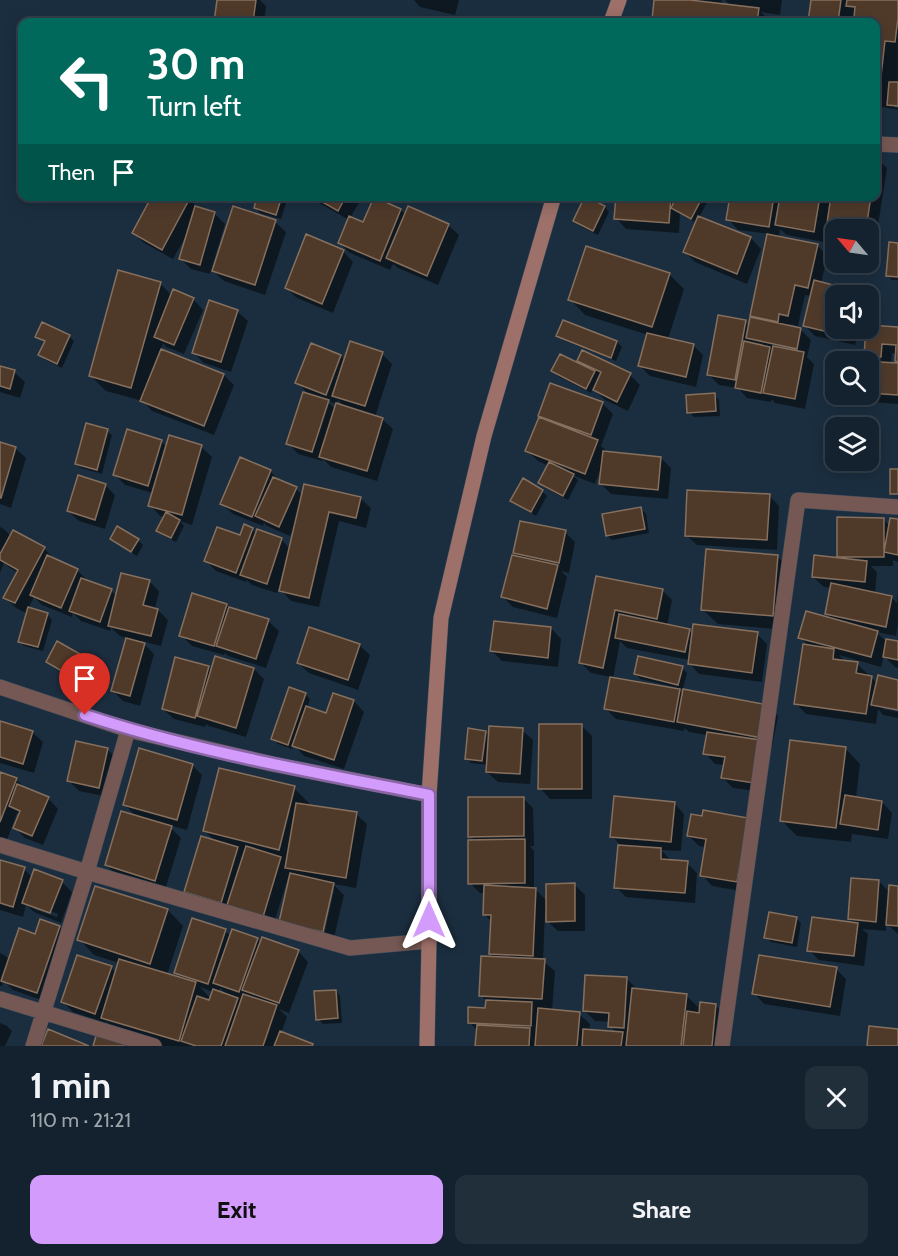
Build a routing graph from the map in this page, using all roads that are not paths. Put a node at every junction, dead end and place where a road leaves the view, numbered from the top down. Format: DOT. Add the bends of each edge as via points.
graph roads {
  1 [pos="619,0"];
  2 [pos="612,18"];
  3 [pos="880,144"];
  4 [pos="898,145"];
  5 [pos="553,201"];
  6 [pos="898,507"];
  7 [pos="0,687"];
  8 [pos="128,729"];
  9 [pos="429,795"];
  10 [pos="0,845"];
  11 [pos="87,872"];
  12 [pos="429,941"];
  13 [pos="0,999"];
  14 [pos="44,1013"];
  15 [pos="33,1046"];
  16 [pos="154,1046"];
  17 [pos="427,1046"];
  18 [pos="722,1046"];
  1 -- 2 [label="main road"];
  3 -- 4 [label="street"];
  5 -- 9 [label="main road" via="484,436 441,618"];
  6 -- 18 [label="street" via="798,500"];
  7 -- 8 [label="street"];
  8 -- 9 [label="street" via="272,764"];
  8 -- 11 [label="street"];
  9 -- 12 [label="main road"];
  10 -- 11 [label="street"];
  11 -- 12 [label="street" via="350,948"];
  11 -- 14 [label="street"];
  12 -- 17 [label="main road"];
  13 -- 14 [label="street"];
  14 -- 15 [label="street"];
  14 -- 16 [label="street"];
}
